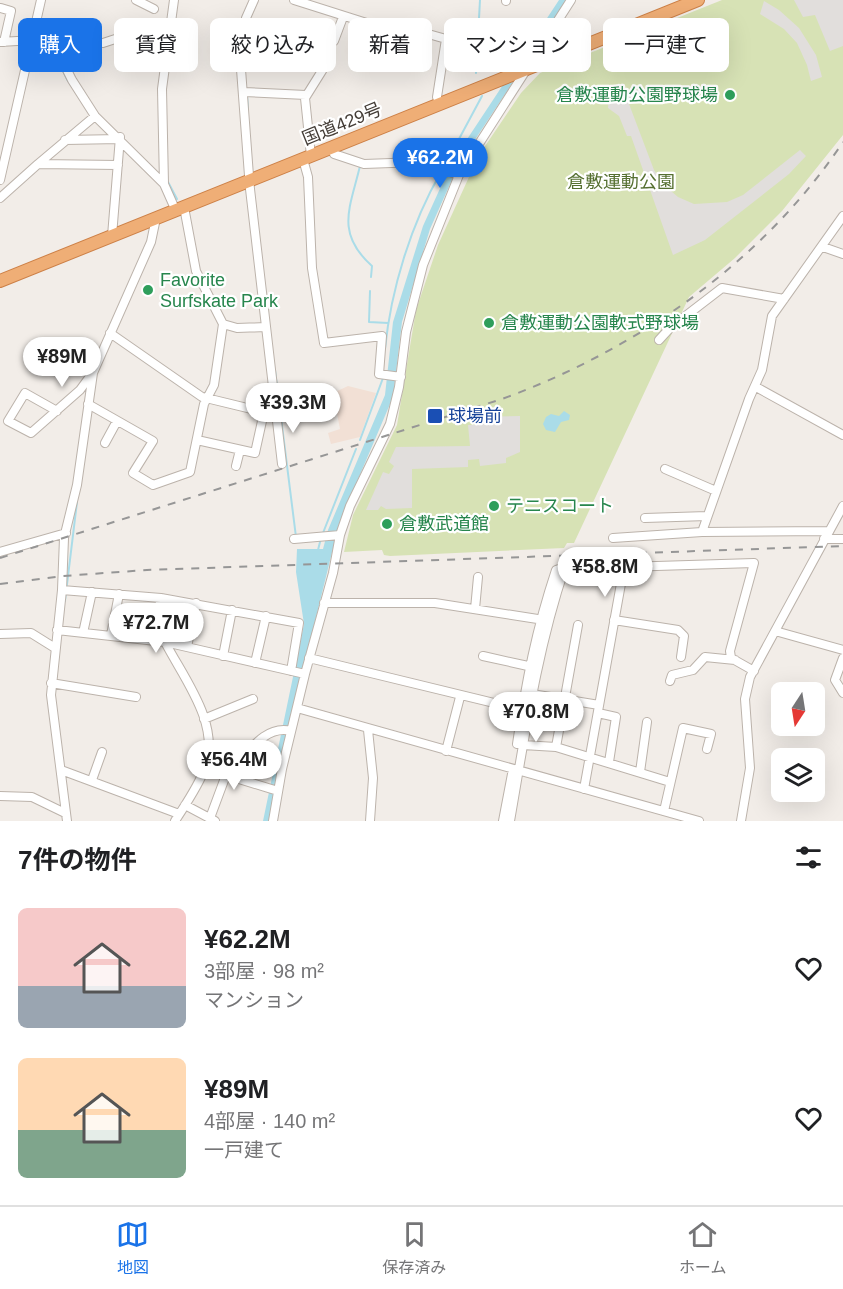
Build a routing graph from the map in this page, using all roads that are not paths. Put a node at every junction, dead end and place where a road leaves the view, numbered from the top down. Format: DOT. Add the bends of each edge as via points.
graph roads {
  1 [pos="41,0"];
  2 [pos="136,0"];
  3 [pos="174,0"];
  4 [pos="254,0"];
  5 [pos="294,0"];
  6 [pos="571,0"];
  7 [pos="698,0"];
  8 [pos="318,4"];
  9 [pos="1,8"];
  10 [pos="154,9"];
  11 [pos="343,17"];
  12 [pos="38,18"];
  13 [pos="171,18"];
  14 [pos="348,18"];
  15 [pos="559,18"];
  16 [pos="432,35"];
  17 [pos="336,36"];
  18 [pos="114,40"];
  19 [pos="2,42"];
  20 [pos="18,42"];
  21 [pos="591,43"];
  22 [pos="103,44"];
  23 [pos="25,72"];
  24 [pos="68,72"];
  25 [pos="164,72"];
  26 [pos="321,72"];
  27 [pos="510,72"];
  28 [pos="518,72"];
  29 [pos="524,72"];
  30 [pos="511,75"];
  31 [pos="246,92"];
  32 [pos="306,95"];
  33 [pos="439,104"];
  34 [pos="95,116"];
  35 [pos="120,138"];
  36 [pos="65,140"];
  37 [pos="331,148"];
  38 [pos="3,156"];
  39 [pos="307,158"];
  40 [pos="38,164"];
  41 [pos="118,165"];
  42 [pos="450,171"];
  43 [pos="0,180"];
  44 [pos="249,181"];
  45 [pos="164,184"];
  46 [pos="0,198"];
  47 [pos="180,209"];
  48 [pos="843,216"];
  49 [pos="156,218"];
  50 [pos="112,236"];
  51 [pos="823,247"];
  52 [pos="843,254"];
  53 [pos="0,281"];
  54 [pos="784,299"];
  55 [pos="223,324"];
  56 [pos="266,327"];
  57 [pos="112,335"];
  58 [pos="659,340"];
  59 [pos="93,373"];
  60 [pos="399,377"];
  61 [pos="756,387"];
  62 [pos="206,400"];
  63 [pos="90,405"];
  64 [pos="57,411"];
  65 [pos="264,412"];
  66 [pos="277,414"];
  67 [pos="117,421"];
  68 [pos="843,435"];
  69 [pos="197,440"];
  70 [pos="105,443"];
  71 [pos="240,450"];
  72 [pos="282,464"];
  73 [pos="236,466"];
  74 [pos="665,469"];
  75 [pos="716,490"];
  76 [pos="843,506"];
  77 [pos="707,516"];
  78 [pos="645,518"];
  79 [pos="702,532"];
  80 [pos="66,533"];
  81 [pos="339,535"];
  82 [pos="827,535"];
  83 [pos="296,538"];
  84 [pos="613,538"];
  85 [pos="843,538"];
  86 [pos="0,552"];
  87 [pos="624,567"];
  88 [pos="478,577"];
  89 [pos="65,590"];
  90 [pos="92,592"];
  91 [pos="119,594"];
  92 [pos="161,598"];
  93 [pos="196,603"];
  94 [pos="324,603"];
  95 [pos="475,609"];
  96 [pos="232,610"];
  97 [pos="266,616"];
  98 [pos="543,620"];
  99 [pos="614,620"];
  100 [pos="578,625"];
  101 [pos="58,630"];
  102 [pos="775,631"];
  103 [pos="301,632"];
  104 [pos="83,633"];
  105 [pos="0,634"];
  106 [pos="111,635"];
  107 [pos="314,635"];
  108 [pos="151,640"];
  109 [pos="165,642"];
  110 [pos="187,646"];
  111 [pos="55,648"];
  112 [pos="843,650"];
  113 [pos="223,656"];
  114 [pos="483,656"];
  115 [pos="681,657"];
  116 [pos="309,658"];
  117 [pos="843,658"];
  118 [pos="735,660"];
  119 [pos="255,663"];
  120 [pos="528,666"];
  121 [pos="754,671"];
  122 [pos="298,673"];
  123 [pos="670,681"];
  124 [pos="53,683"];
  125 [pos="843,693"];
  126 [pos="532,694"];
  127 [pos="136,697"];
  128 [pos="460,697"];
  129 [pos="253,699"];
  130 [pos="564,699"];
  131 [pos="297,708"];
  132 [pos="598,709"];
  133 [pos="525,710"];
  134 [pos="204,719"];
  135 [pos="647,722"];
  136 [pos="286,730"];
  137 [pos="368,730"];
  138 [pos="523,745"];
  139 [pos="556,747"];
  140 [pos="707,749"];
  141 [pos="446,751"];
  142 [pos="102,752"];
  143 [pos="590,756"];
  144 [pos="609,762"];
  145 [pos="516,770"];
  146 [pos="63,771"];
  147 [pos="640,772"];
  148 [pos="226,775"];
  149 [pos="92,780"];
  150 [pos="670,782"];
  151 [pos="584,789"];
  152 [pos="274,790"];
  153 [pos="0,796"];
  154 [pos="184,805"];
  155 [pos="664,811"];
  156 [pos="66,817"];
  157 [pos="177,817"];
  158 [pos="213,820"];
  159 [pos="273,821"];
  160 [pos="370,821"];
  161 [pos="503,821"];
  162 [pos="510,821"];
  163 [pos="699,821"];
  164 [pos="741,821"];
  1 -- 12 [label="street"];
  2 -- 10 [label="street"];
  3 -- 13 [label="street"];
  4 -- 31 [label="street" via="240,56"];
  5 -- 8 [label="street"];
  6 -- 15 [label="street"];
  7 -- 21 [label="highway, 国道429号"];
  8 -- 11 [label="street"];
  9 -- 19 [label="street" via="11,11"];
  11 -- 14 [label="street"];
  11 -- 17 [label="street"];
  16 -- 33 [label="street" via="446,39"];
  18 -- 22 [label="street"];
  19 -- 20 [label="street"];
  23 -- 38 [label="street"];
  24 -- 34 [label="street"];
  25 -- 45 [label="street"];
  26 -- 32 [label="street"];
  27 -- 30 [label="street"];
  28 -- 30 [label="highway, 国道429号"];
  29 -- 42 [label="street"];
  30 -- 33 [label="highway, 国道429号"];
  31 -- 32 [label="street"];
  31 -- 44 [label="street"];
  32 -- 39 [label="street"];
  33 -- 37 [label="highway, 国道429号"];
  34 -- 35 [label="street"];
  34 -- 36 [label="street"];
  35 -- 36 [label="street"];
  35 -- 41 [label="street"];
  35 -- 45 [label="street"];
  36 -- 40 [label="street"];
  37 -- 39 [label="highway, 国道429号"];
  37 -- 42 [label="street" via="334,154 364,164 405,161"];
  38 -- 43 [label="street"];
  39 -- 44 [label="highway, 国道429号"];
  39 -- 60 [label="street" via="312,268 324,344 382,336 379,374"];
  40 -- 41 [label="street"];
  40 -- 46 [label="street"];
  41 -- 50 [label="street"];
  42 -- 60 [label="street" via="406,332"];
  44 -- 47 [label="highway, 国道429号"];
  44 -- 56 [label="street"];
  45 -- 47 [label="street"];
  47 -- 49 [label="highway, 国道429号"];
  47 -- 55 [label="street" via="196,271"];
  48 -- 51 [label="street"];
  49 -- 50 [label="highway, 国道429号"];
  49 -- 57 [label="street" via="151,242"];
  50 -- 53 [label="highway, 国道429号"];
  51 -- 52 [label="street"];
  51 -- 54 [label="street"];
  54 -- 58 [label="street" via="722,288"];
  54 -- 61 [label="street" via="772,316"];
  55 -- 56 [label="street" via="237,328"];
  55 -- 62 [label="street" via="214,385"];
  56 -- 66 [label="street"];
  57 -- 59 [label="street"];
  57 -- 62 [label="street"];
  59 -- 63 [label="street"];
  59 -- 64 [label="street"];
  60 -- 81 [label="street" via="390,424"];
  61 -- 68 [label="street"];
  61 -- 75 [label="street"];
  62 -- 65 [label="street"];
  62 -- 69 [label="street"];
  63 -- 67 [label="street"];
  63 -- 80 [label="street"];
  64 -- 64 [label="street" via="31,434 8,421 25,393"];
  65 -- 66 [label="street"];
  65 -- 71 [label="street" via="255,453"];
  66 -- 72 [label="street"];
  67 -- 69 [label="street" via="153,441 133,473 153,484 190,472"];
  67 -- 70 [label="street"];
  69 -- 71 [label="street"];
  71 -- 73 [label="street"];
  74 -- 75 [label="street"];
  75 -- 77 [label="street"];
  76 -- 82 [label="street"];
  77 -- 78 [label="street"];
  77 -- 79 [label="street"];
  79 -- 82 [label="street"];
  79 -- 84 [label="street"];
  80 -- 86 [label="street"];
  80 -- 89 [label="street"];
  81 -- 83 [label="street"];
  81 -- 94 [label="street"];
  82 -- 85 [label="street"];
  82 -- 102 [label="street"];
  87 -- 98 [label="street" via="565,567"];
  87 -- 99 [label="street"];
  87 -- 118 [label="street" via="754,563 732,639 730,651"];
  88 -- 95 [label="street"];
  89 -- 90 [label="street"];
  89 -- 101 [label="street"];
  90 -- 91 [label="street"];
  90 -- 104 [label="street"];
  91 -- 92 [label="street"];
  91 -- 106 [label="street"];
  92 -- 93 [label="street"];
  92 -- 108 [label="street"];
  93 -- 96 [label="street"];
  93 -- 110 [label="street"];
  94 -- 95 [label="street" via="435,603"];
  94 -- 107 [label="street"];
  95 -- 98 [label="street"];
  96 -- 97 [label="street"];
  96 -- 113 [label="street"];
  97 -- 103 [label="street" via="299,623"];
  97 -- 119 [label="street"];
  98 -- 120 [label="street"];
  98 -- 126 [label="street"];
  99 -- 115 [label="street" via="678,630 684,636"];
  99 -- 132 [label="street"];
  100 -- 130 [label="street"];
  101 -- 104 [label="street"];
  101 -- 111 [label="street"];
  102 -- 112 [label="street"];
  102 -- 121 [label="street"];
  103 -- 107 [label="street"];
  103 -- 122 [label="street"];
  104 -- 106 [label="street"];
  105 -- 111 [label="street" via="31,633"];
  106 -- 108 [label="street"];
  107 -- 116 [label="street"];
  108 -- 109 [label="street"];
  109 -- 110 [label="street"];
  109 -- 134 [label="street"];
  110 -- 113 [label="street"];
  111 -- 124 [label="street"];
  113 -- 119 [label="street"];
  114 -- 120 [label="street"];
  116 -- 122 [label="street"];
  116 -- 128 [label="street"];
  117 -- 125 [label="street" via="835,680"];
  118 -- 121 [label="street"];
  118 -- 123 [label="street" via="705,657 693,670 672,675"];
  119 -- 122 [label="street"];
  120 -- 133 [label="street"];
  121 -- 164 [label="street" via="746,699 750,768"];
  122 -- 131 [label="street"];
  124 -- 127 [label="street"];
  124 -- 146 [label="street"];
  126 -- 130 [label="street"];
  126 -- 133 [label="street"];
  128 -- 133 [label="street"];
  128 -- 141 [label="street"];
  129 -- 134 [label="street"];
  130 -- 132 [label="street"];
  130 -- 139 [label="street"];
  131 -- 136 [label="street"];
  131 -- 137 [label="street"];
  132 -- 143 [label="street"];
  132 -- 144 [label="street" via="616,717"];
  133 -- 138 [label="street"];
  133 -- 145 [label="street"];
  134 -- 154 [label="street" via="209,755 200,780"];
  135 -- 147 [label="street"];
  136 -- 148 [label="street" via="266,733"];
  136 -- 152 [label="street"];
  137 -- 141 [label="street"];
  137 -- 160 [label="street" via="373,778"];
  138 -- 139 [label="street"];
  138 -- 145 [label="street"];
  139 -- 143 [label="street"];
  140 -- 150 [label="street" via="711,734 683,728"];
  141 -- 145 [label="street"];
  142 -- 149 [label="street"];
  143 -- 144 [label="street"];
  143 -- 151 [label="street"];
  144 -- 147 [label="street"];
  145 -- 151 [label="street"];
  145 -- 161 [label="street"];
  145 -- 162 [label="street"];
  146 -- 149 [label="street"];
  146 -- 156 [label="street"];
  147 -- 150 [label="street"];
  148 -- 152 [label="street"];
  148 -- 158 [label="street"];
  149 -- 157 [label="street"];
  150 -- 155 [label="street"];
  151 -- 155 [label="street"];
  152 -- 159 [label="street"];
  153 -- 156 [label="street" via="32,797"];
  154 -- 157 [label="street"];
  154 -- 158 [label="street"];
  155 -- 163 [label="street"];
}
